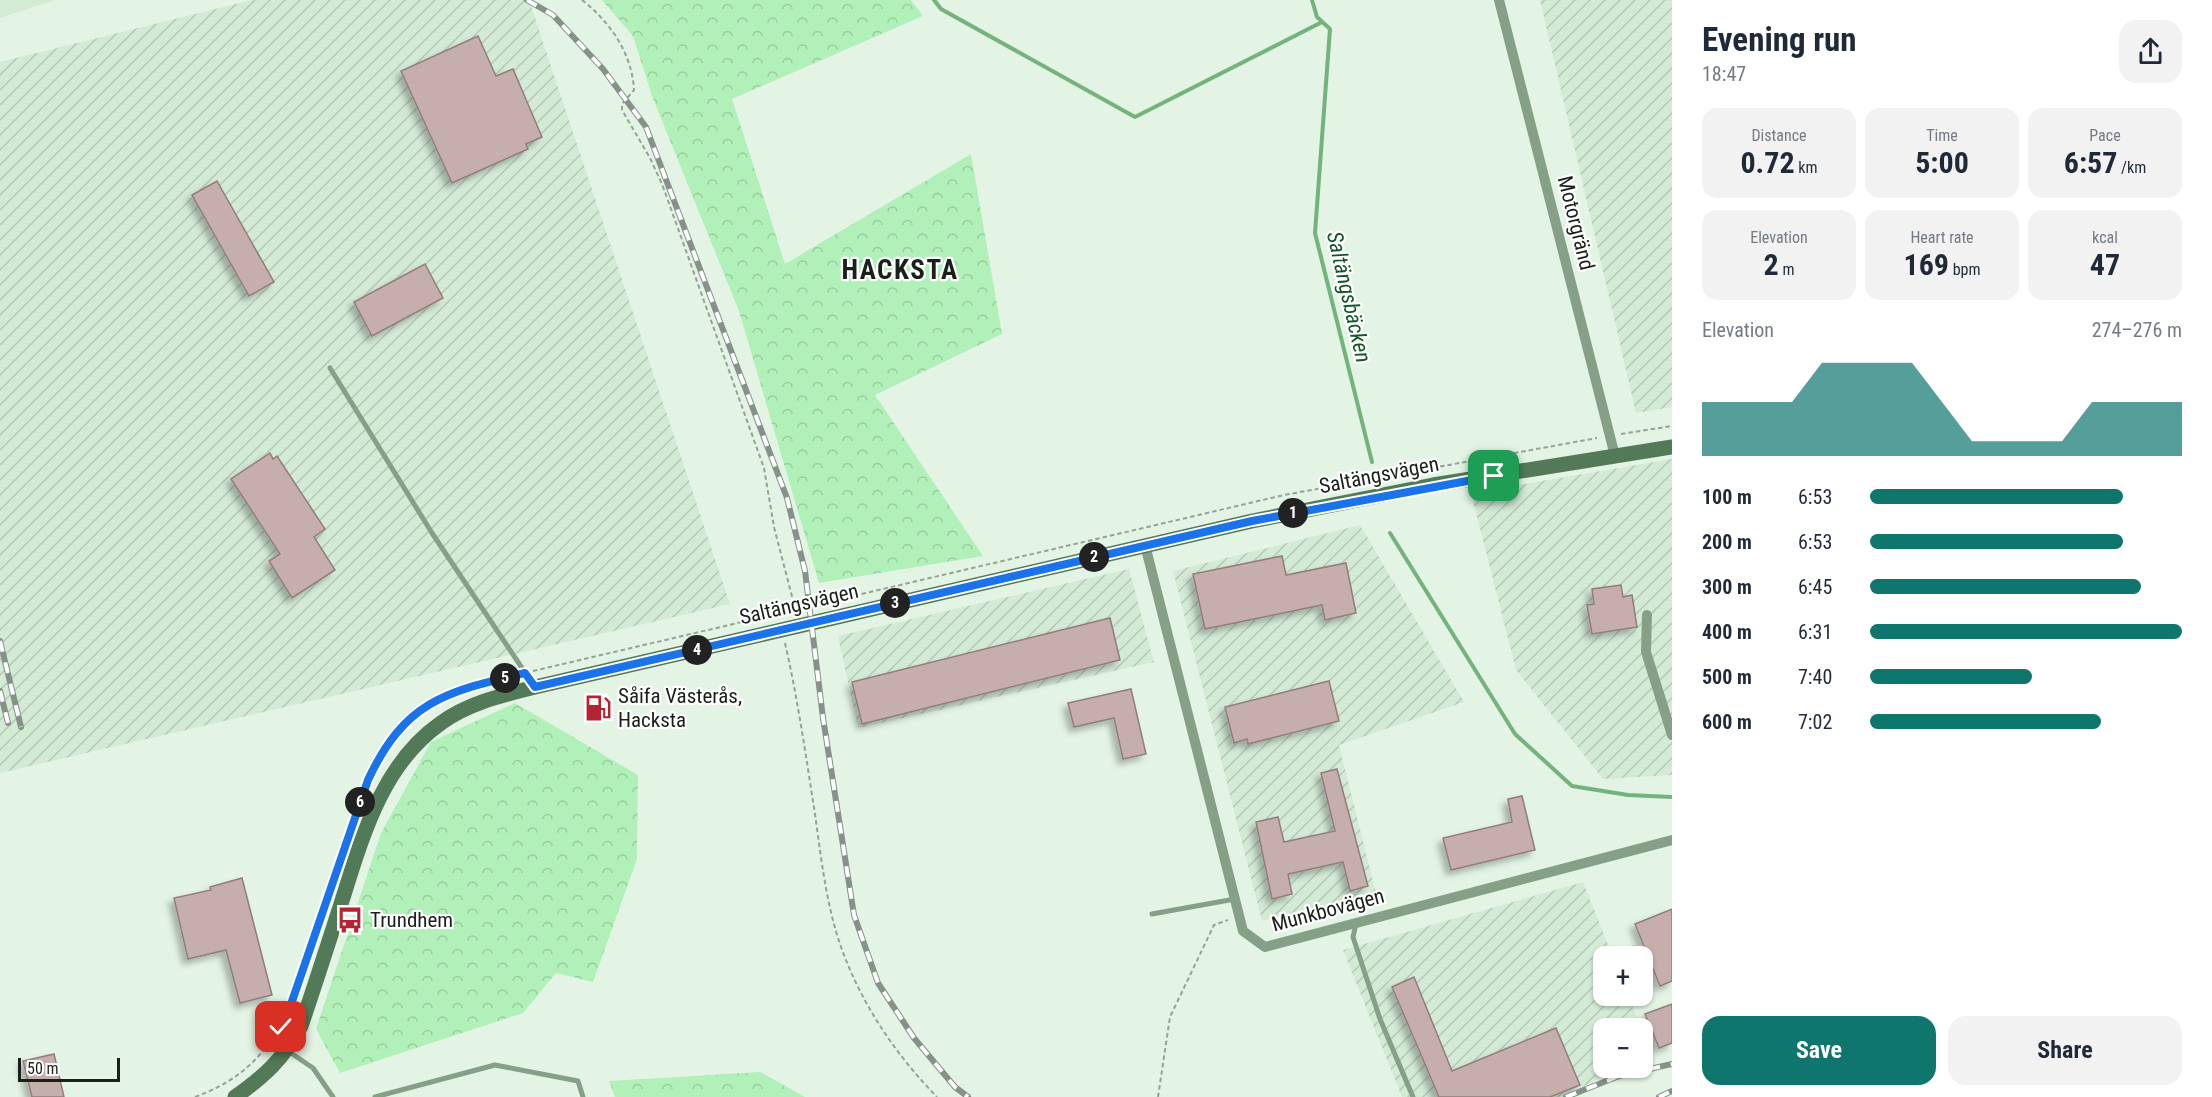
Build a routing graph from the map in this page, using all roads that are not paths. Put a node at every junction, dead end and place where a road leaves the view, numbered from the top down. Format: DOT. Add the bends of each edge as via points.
graph roads {
  1 [pos="1499,0"];
  2 [pos="330,368"];
  3 [pos="1672,447"];
  4 [pos="1615,456"];
  5 [pos="1145,545"];
  6 [pos="1647,615"];
  7 [pos="535,687"];
  8 [pos="1672,735"];
  9 [pos="1672,840"];
  10 [pos="1235,898"];
  11 [pos="1152,914"];
  12 [pos="1356,924"];
  13 [pos="288,1051"];
  14 [pos="235,1097"];
  15 [pos="331,1097"];
  16 [pos="375,1097"];
  17 [pos="583,1097"];
  18 [pos="1413,1097"];
  1 -- 4 [label="street, Motorgränd"];
  2 -- 7 [label="lane" via="432,533"];
  3 -- 4 [label="street, Saltängsvägen"];
  4 -- 5 [label="street, Saltängsvägen" via="1433,486"];
  5 -- 7 [label="street, Saltängsvägen"];
  5 -- 10 [label="street, Munkbovägen"];
  6 -- 8 [label="street" via="1646,652"];
  7 -- 13 [label="street, Saltängsvägen" via="459,712 418,741 405,757 368,821 301,1026"];
  9 -- 12 [label="street, Munkbovägen"];
  10 -- 11 [label="lane"];
  10 -- 12 [label="street, Munkbovägen" via="1243,931 1265,946"];
  12 -- 18 [label="lane" via="1356,948 1380,1020"];
  13 -- 14 [label="street, Saltängsvägen"];
  13 -- 15 [label="lane" via="313,1068"];
  16 -- 17 [label="lane" via="495,1065 578,1081"];
}
